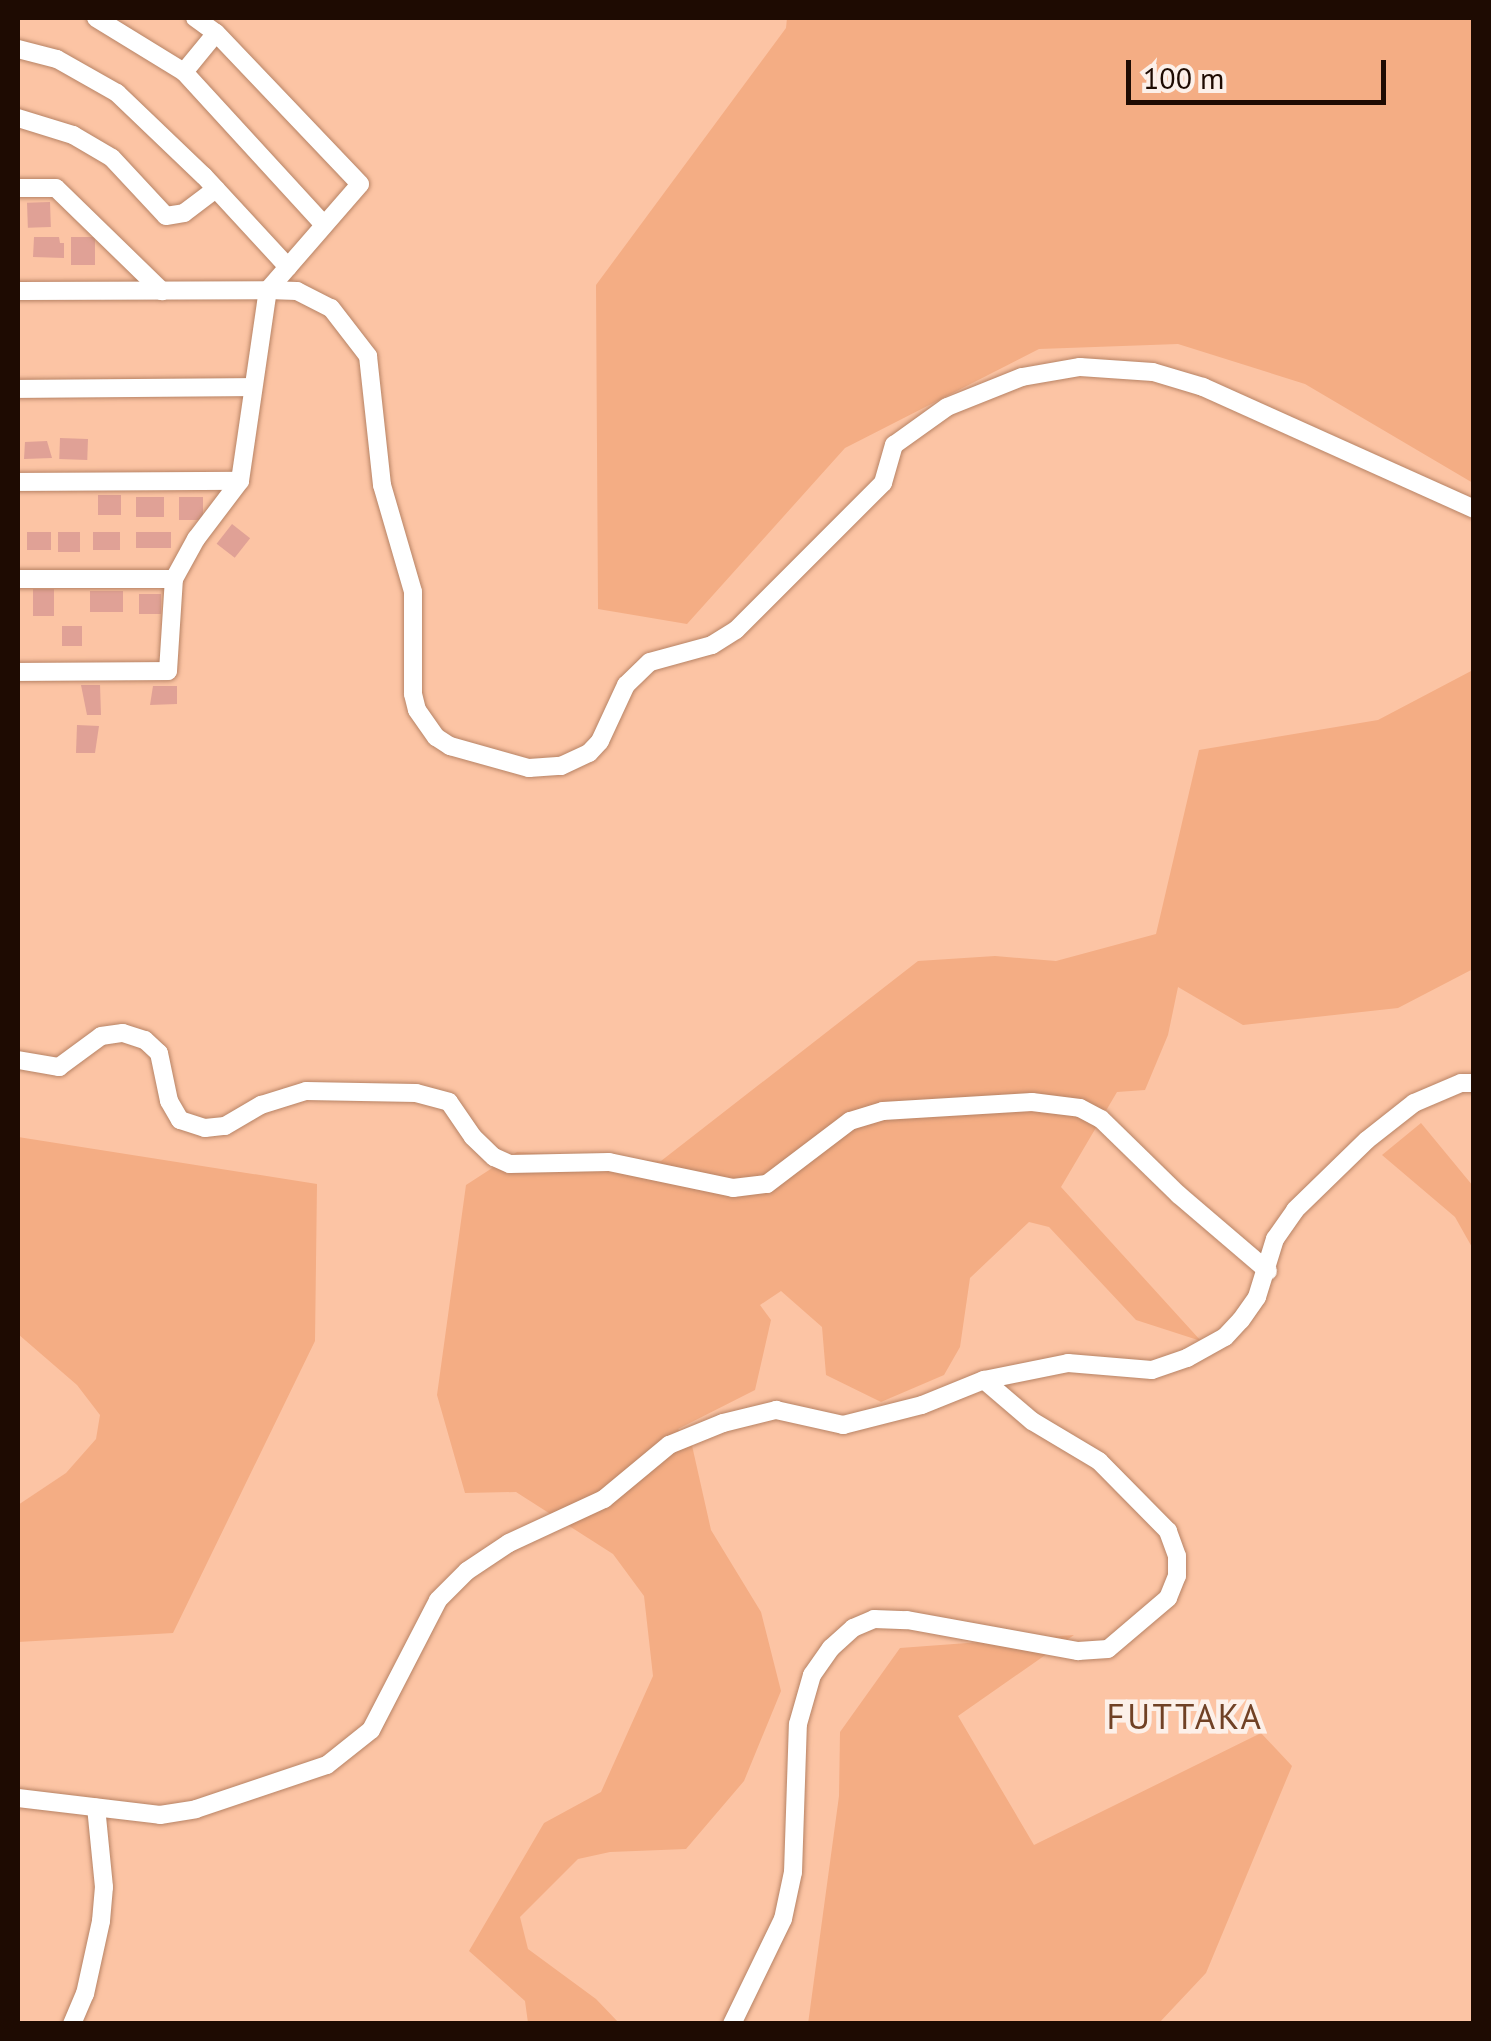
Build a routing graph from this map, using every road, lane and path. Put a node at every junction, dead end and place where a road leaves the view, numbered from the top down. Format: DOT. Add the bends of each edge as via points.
graph roads {
  1 [pos="96,18"];
  2 [pos="195,18"];
  3 [pos="216,32"];
  4 [pos="18,49"];
  5 [pos="184,72"];
  6 [pos="18,118"];
  7 [pos="18,188"];
  8 [pos="216,188"];
  9 [pos="324,225"];
  10 [pos="288,267"];
  11 [pos="162,290"];
  12 [pos="268,290"];
  13 [pos="18,291"];
  14 [pos="252,387"];
  15 [pos="18,390"];
  16 [pos="18,482"];
  17 [pos="240,482"];
  18 [pos="1474,509"];
  19 [pos="18,579"];
  20 [pos="174,579"];
  21 [pos="18,672"];
  22 [pos="18,1060"];
  23 [pos="1474,1083"];
  24 [pos="1268,1271"];
  25 [pos="984,1380"];
  26 [pos="18,1798"];
  27 [pos="96,1807"];
  28 [pos="72,2024"];
  29 [pos="732,2024"];
  1 -- 5 [label="street"];
  2 -- 3 [label="street"];
  3 -- 5 [label="street"];
  3 -- 9 [label="street" via="360,184"];
  4 -- 8 [label="street" via="57,59 117,93"];
  5 -- 9 [label="street"];
  6 -- 8 [label="street" via="73,135 112,158 166,216 184,214"];
  7 -- 11 [label="street" via="56,188"];
  8 -- 10 [label="street"];
  9 -- 10 [label="street"];
  10 -- 12 [label="street"];
  11 -- 12 [label="street"];
  11 -- 13 [label="street"];
  12 -- 14 [label="street"];
  12 -- 18 [label="street" via="297,292 331,308 368,356 382,486 413,592 413,694 426,726 466,753 546,769 589,752 636,672 736,630 882,484 894,445 947,407 1022,377 1080,367 1153,372"];
  14 -- 15 [label="street"];
  14 -- 17 [label="street"];
  16 -- 17 [label="street"];
  17 -- 20 [label="street"];
  19 -- 20 [label="street"];
  20 -- 21 [label="street" via="168,670"];
  22 -- 24 [label="street" via="59,1066 101,1036 123,1033 160,1053 169,1102 180,1120 205,1128 226,1126 261,1104 306,1091 416,1093 449,1102 472,1137 510,1164 609,1162 734,1188 767,1184 850,1121 883,1111 1032,1102 1080,1108 1102,1120"];
  23 -- 24 [label="street" via="1414,1103 1367,1140 1296,1210 1275,1238"];
  24 -- 25 [label="street" via="1233,1329 1186,1358 1152,1370 1068,1363"];
  25 -- 27 [label="street" via="843,1426 776,1410 669,1445 604,1499 467,1570 438,1600 371,1730 327,1765 196,1809 160,1815"];
  25 -- 29 [label="street" via="1032,1421 1098,1461 1168,1531 1177,1576 1168,1598 1108,1649 1078,1651 907,1620 874,1620 831,1648 812,1675 798,1724 793,1872 783,1919"];
  26 -- 27 [label="street"];
  27 -- 28 [label="street" via="101,1921"];
}
